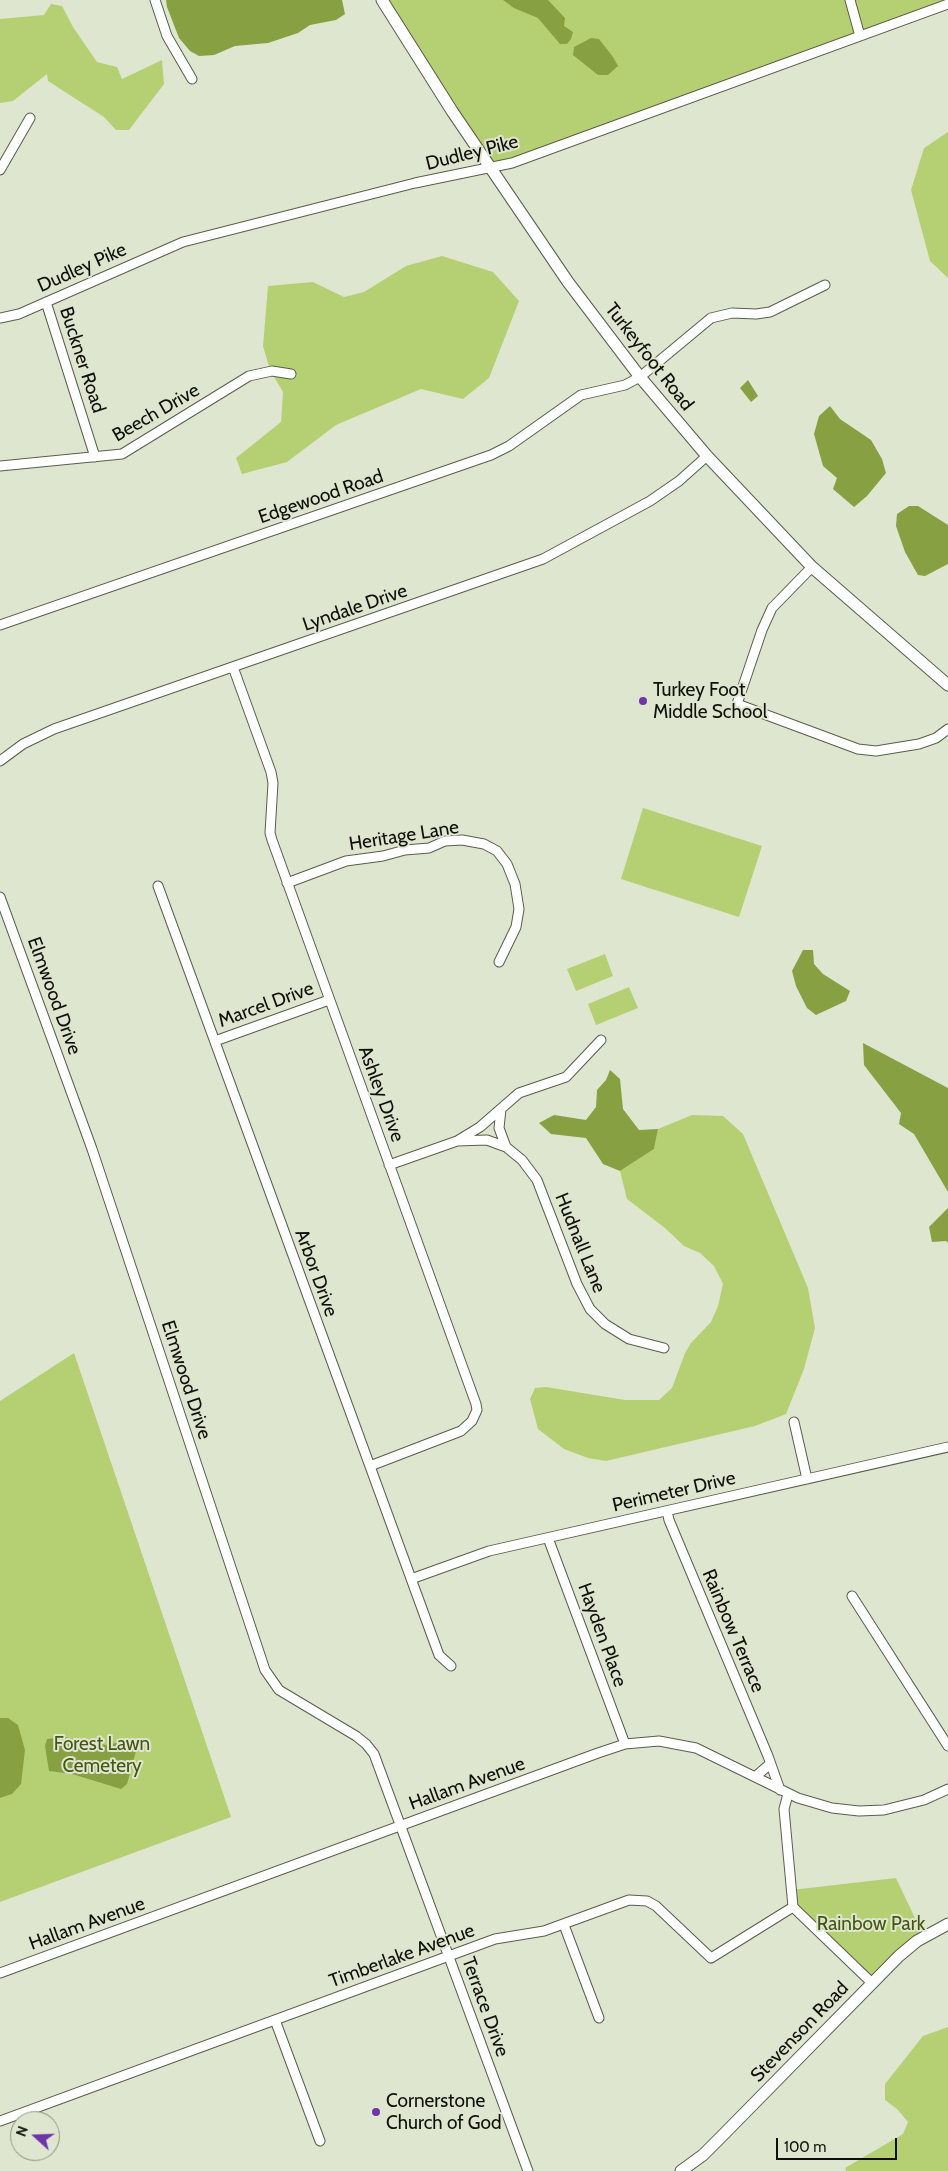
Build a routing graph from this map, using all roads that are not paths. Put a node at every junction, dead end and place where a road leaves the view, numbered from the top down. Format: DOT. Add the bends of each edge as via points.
graph roads {
  1 [pos="156,0"];
  2 [pos="382,0"];
  3 [pos="850,0"];
  4 [pos="948,4"];
  5 [pos="860,36"];
  6 [pos="192,79"];
  7 [pos="30,118"];
  8 [pos="491,166"];
  9 [pos="0,170"];
  10 [pos="825,285"];
  11 [pos="46,302"];
  12 [pos="0,318"];
  13 [pos="291,374"];
  14 [pos="640,377"];
  15 [pos="706,456"];
  16 [pos="95,457"];
  17 [pos="0,466"];
  18 [pos="812,567"];
  19 [pos="0,625"];
  20 [pos="234,667"];
  21 [pos="948,685"];
  22 [pos="948,728"];
  23 [pos="0,761"];
  24 [pos="287,883"];
  25 [pos="158,886"];
  26 [pos="0,897"];
  27 [pos="499,962"];
  28 [pos="329,1000"];
  29 [pos="600,1040"];
  30 [pos="214,1041"];
  31 [pos="502,1109"];
  32 [pos="457,1140"];
  33 [pos="506,1147"];
  34 [pos="390,1165"];
  35 [pos="664,1348"];
  36 [pos="794,1422"];
  37 [pos="948,1448"];
  38 [pos="370,1466"];
  39 [pos="807,1479"];
  40 [pos="667,1511"];
  41 [pos="548,1538"];
  42 [pos="411,1579"];
  43 [pos="852,1596"];
  44 [pos="451,1666"];
  45 [pos="625,1744"];
  46 [pos="948,1746"];
  47 [pos="770,1764"];
  48 [pos="755,1777"];
  49 [pos="948,1789"];
  50 [pos="784,1792"];
  51 [pos="401,1826"];
  52 [pos="793,1907"];
  53 [pos="948,1924"];
  54 [pos="564,1925"];
  55 [pos="449,1956"];
  56 [pos="0,1973"];
  57 [pos="872,1983"];
  58 [pos="599,2018"];
  59 [pos="276,2020"];
  60 [pos="0,2121"];
  61 [pos="320,2141"];
  62 [pos="528,2171"];
  63 [pos="681,2171"];
  1 -- 6 [label="street" via="167,36"];
  2 -- 8 [label="main road, Turkeyfoot Road"];
  3 -- 5 [label="street"];
  4 -- 5 [label="street, Dudley Pike"];
  5 -- 8 [label="street, Dudley Pike" via="512,162"];
  7 -- 9 [label="street"];
  8 -- 11 [label="street, Dudley Pike" via="182,242"];
  8 -- 14 [label="main road, Turkeyfoot Road" via="568,282"];
  10 -- 14 [label="street, Edgewood Road" via="770,312 732,313 711,318"];
  11 -- 12 [label="street, Dudley Pike"];
  11 -- 16 [label="street, Buckner Road"];
  13 -- 16 [label="street, Beech Drive" via="272,371 249,376 122,454"];
  14 -- 15 [label="main road, Turkeyfoot Road"];
  14 -- 19 [label="street, Edgewood Road" via="616,388 581,395 491,455"];
  15 -- 18 [label="main road, Turkeyfoot Road"];
  15 -- 20 [label="street, Lyndale Drive" via="679,481 650,501 542,559"];
  16 -- 17 [label="street, Beech Drive"];
  18 -- 21 [label="main road, Turkeyfoot Road"];
  18 -- 22 [label="street" via="772,608 737,704 858,749 876,751 930,741"];
  20 -- 23 [label="street, Lyndale Drive" via="40,734"];
  20 -- 24 [label="street, Ashley Drive" via="271,772 270,833"];
  24 -- 27 [label="street, Heritage Lane" via="346,861 429,848 445,841 484,844 497,851 510,869 519,909 516,927"];
  24 -- 28 [label="street, Ashley Drive"];
  25 -- 30 [label="street, Arbor Drive"];
  26 -- 51 [label="street, Elmwood Drive" via="92,1149 265,1670 270,1680 286,1694 366,1744 378,1762"];
  28 -- 30 [label="street, Marcel Drive"];
  28 -- 34 [label="street, Ashley Drive"];
  29 -- 31 [label="street, Hudnall Lane" via="566,1077 525,1090"];
  30 -- 38 [label="street, Arbor Drive"];
  31 -- 32 [label="street, Hudnall Lane"];
  31 -- 33 [label="street" via="499,1128"];
  32 -- 33 [label="street, Hudnall Lane" via="487,1140"];
  32 -- 34 [label="street, Hudnall Lane"];
  33 -- 35 [label="street, Hudnall Lane" via="522,1160 537,1180 577,1284 590,1309 605,1324 629,1339"];
  34 -- 38 [label="street, Ashley Drive" via="476,1410 472,1422 461,1432"];
  36 -- 39 [label="street"];
  37 -- 39 [label="street, Perimeter Drive"];
  38 -- 42 [label="street, Arbor Drive"];
  39 -- 40 [label="street, Perimeter Drive"];
  40 -- 41 [label="street, Perimeter Drive"];
  40 -- 47 [label="street, Rainbow Terrace"];
  41 -- 42 [label="street, Perimeter Drive" via="489,1551"];
  41 -- 45 [label="street, Hayden Place"];
  42 -- 44 [label="street, Arbor Drive" via="439,1655"];
  43 -- 46 [label="street"];
  45 -- 48 [label="street, Hallam Avenue" via="659,1741 684,1744 716,1756"];
  45 -- 51 [label="street, Hallam Avenue"];
  47 -- 48 [label="street"];
  47 -- 50 [label="street, Rainbow Terrace"];
  48 -- 50 [label="street, Hallam Avenue"];
  49 -- 50 [label="street, Hallam Avenue" via="924,1800 871,1811 832,1808"];
  50 -- 52 [label="street, Rainbow Terrace"];
  51 -- 55 [label="street, Terrace Drive"];
  51 -- 56 [label="street, Hallam Avenue"];
  52 -- 54 [label="street, Timberlake Avenue" via="712,1958 667,1915 646,1901 629,1900"];
  52 -- 57 [label="street"];
  53 -- 57 [label="main road, Stevenson Road" via="917,1942"];
  54 -- 55 [label="street, Timberlake Avenue" via="495,1939"];
  54 -- 58 [label="street"];
  55 -- 59 [label="street, Timberlake Avenue"];
  55 -- 62 [label="street, Terrace Drive"];
  57 -- 63 [label="main road, Stevenson Road" via="722,2136"];
  59 -- 60 [label="street, Timberlake Avenue"];
  59 -- 61 [label="street"];
}
